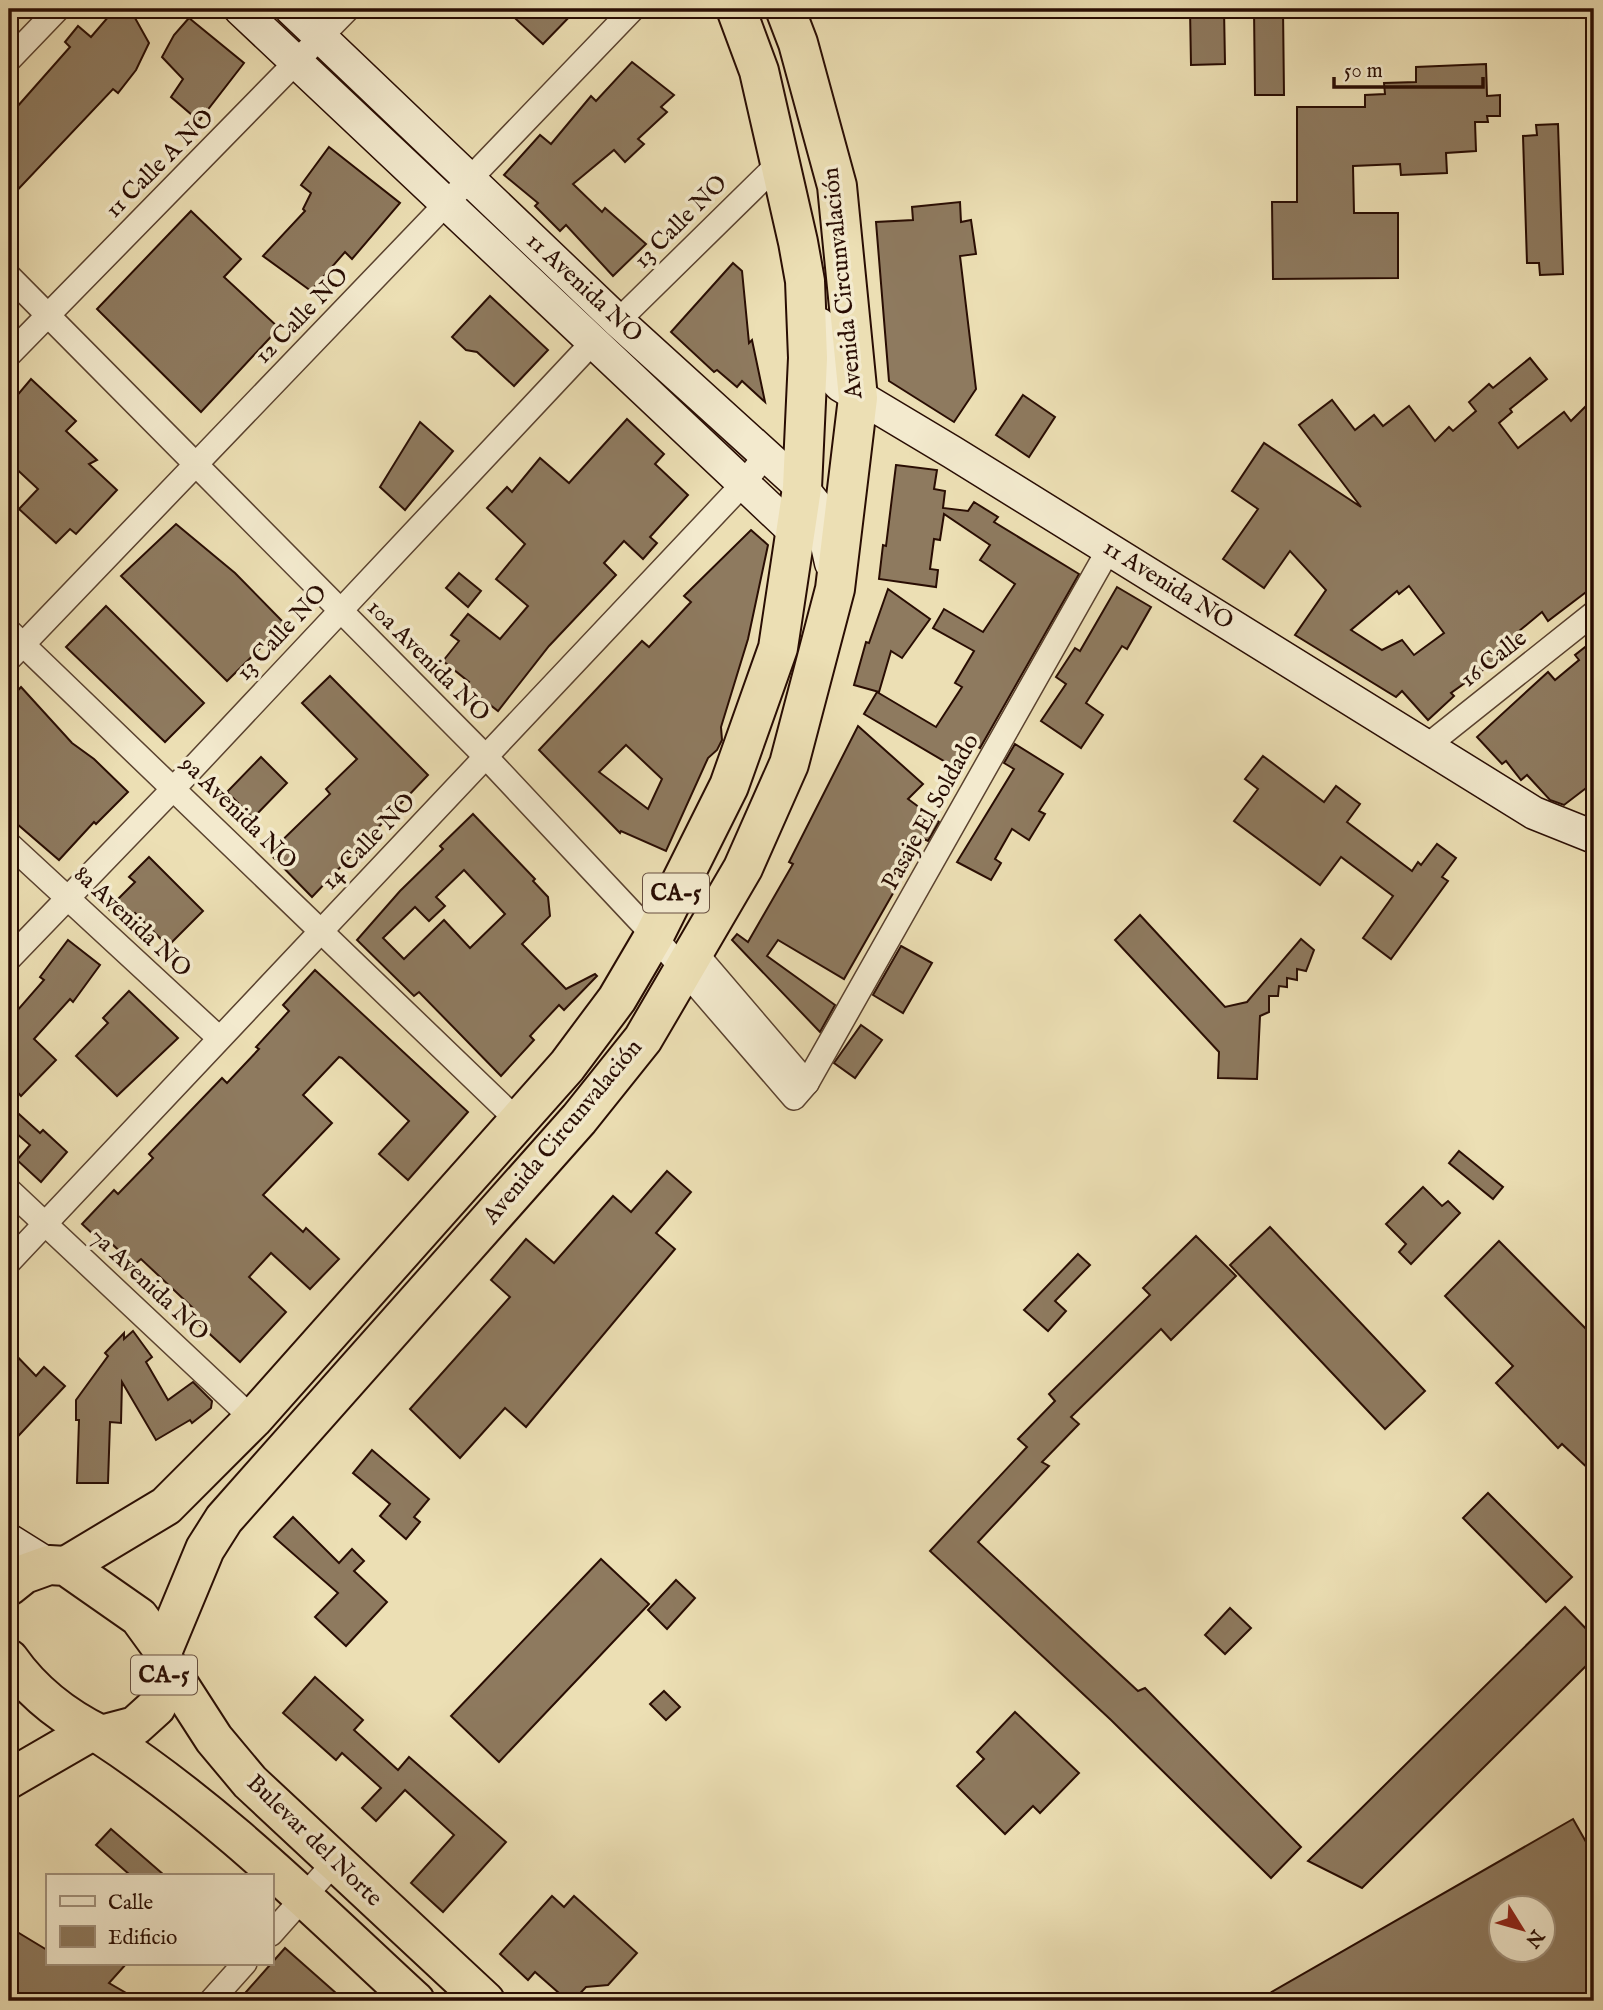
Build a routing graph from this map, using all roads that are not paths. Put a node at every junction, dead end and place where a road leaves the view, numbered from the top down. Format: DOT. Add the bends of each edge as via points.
graph roads {
  1 [pos="58,9"];
  2 [pos="240,9"];
  3 [pos="291,9"];
  4 [pos="348,9"];
  5 [pos="633,9"];
  6 [pos="736,9"];
  7 [pos="785,9"];
  8 [pos="322,38"];
  9 [pos="9,60"];
  10 [pos="297,63"];
  11 [pos="781,161"];
  12 [pos="469,179"];
  13 [pos="445,204"];
  14 [pos="9,276"];
  15 [pos="804,281"];
  16 [pos="48,316"];
  17 [pos="618,321"];
  18 [pos="592,343"];
  19 [pos="9,355"];
  20 [pos="858,398"];
  21 [pos="765,456"];
  22 [pos="195,465"];
  23 [pos="743,484"];
  24 [pos="802,488"];
  25 [pos="797,534"];
  26 [pos="1110,549"];
  27 [pos="835,589"];
  28 [pos="340,610"];
  29 [pos="1594,613"];
  30 [pos="13,645"];
  31 [pos="1427,746"];
  32 [pos="486,758"];
  33 [pos="174,787"];
  34 [pos="1594,837"];
  35 [pos="9,844"];
  36 [pos="67,898"];
  37 [pos="320,930"];
  38 [pos="654,936"];
  39 [pos="9,959"];
  40 [pos="688,961"];
  41 [pos="219,1038"];
  42 [pos="801,1090"];
  43 [pos="519,1122"];
  44 [pos="9,1190"];
  45 [pos="44,1224"];
  46 [pos="9,1262"];
  47 [pos="428,1288"];
  48 [pos="253,1419"];
  49 [pos="9,1540"];
  50 [pos="57,1566"];
  51 [pos="9,1586"];
  52 [pos="164,1657"];
  53 [pos="9,1659"];
  54 [pos="96,1733"];
  55 [pos="9,1779"];
  56 [pos="334,1863"];
  57 [pos="304,1898"];
  58 [pos="273,1932"];
  59 [pos="244,1965"];
  60 [pos="211,2001"];
  61 [pos="415,2001"];
  62 [pos="485,2001"];
  1 -- 9 [label="street"];
  2 -- 10 [label="street, 11 Avenida NO"];
  3 -- 8 [label="street, 11 Avenida NO"];
  4 -- 8 [label="street, 11 Calle A NO"];
  5 -- 12 [label="street, 12 Calle NO"];
  6 -- 11 [label="highway, Avenida Circunvalación / CA-5" via="759,71"];
  7 -- 20 [label="highway, Avenida Circunvalación / CA-5" via="837,186"];
  8 -- 10 [label="street, 11 Calle A NO"];
  8 -- 12 [label="street, 11 Avenida NO"];
  10 -- 13 [label="street, 11 Avenida NO"];
  10 -- 16 [label="street, 11 Calle A NO"];
  11 -- 15 [label="highway, Avenida Circunvalación / CA-5"];
  11 -- 17 [label="street, 13 Calle NO"];
  12 -- 13 [label="street, 12 Calle NO"];
  12 -- 17 [label="street, 11 Avenida NO"];
  13 -- 18 [label="street, 11 Avenida NO"];
  13 -- 22 [label="street, 12 Calle NO"];
  14 -- 16 [label="street, 10a Avenida NO"];
  15 -- 20 [label="street, 11 Avenida NO" via="815,299 828,372"];
  15 -- 24 [label="highway, Avenida Circunvalación / CA-5" via="808,358"];
  16 -- 19 [label="street, 11 Calle A NO"];
  16 -- 22 [label="street, 10a Avenida NO"];
  17 -- 21 [label="street, 11 Avenida NO"];
  18 -- 23 [label="street, 11 Avenida NO"];
  18 -- 28 [label="street, 13 Calle NO"];
  20 -- 26 [label="street, 11 Avenida NO"];
  20 -- 27 [label="highway, Avenida Circunvalación / CA-5"];
  21 -- 23 [label="street, 14 Calle NO"];
  21 -- 24 [label="street, 11 Avenida NO"];
  22 -- 28 [label="street, 10a Avenida NO"];
  22 -- 30 [label="street, 12 Calle NO"];
  23 -- 25 [label="street, 11 Avenida NO"];
  23 -- 32 [label="street, 14 Calle NO"];
  24 -- 25 [label="highway, Avenida Circunvalación / CA-5"];
  24 -- 27 [label="street, 11 Avenida NO" via="821,516"];
  25 -- 38 [label="highway, Avenida Circunvalación / CA-5" via="778,648 729,786"];
  26 -- 31 [label="street, 11 Avenida NO"];
  26 -- 42 [label="street, Pasaje El Soldado"];
  27 -- 40 [label="highway, Avenida Circunvalación / CA-5" via="789,764 743,868"];
  28 -- 32 [label="street, 10a Avenida NO"];
  28 -- 33 [label="street, 13 Calle NO"];
  29 -- 31 [label="street, 16 Calle"];
  30 -- 33 [label="street, 9a Avenida NO"];
  31 -- 34 [label="street, 11 Avenida NO" via="1534,813"];
  32 -- 37 [label="street, 14 Calle NO"];
  32 -- 38 [label="street, 10a Avenida NO"];
  33 -- 36 [label="street, 13 Calle NO"];
  33 -- 37 [label="street, 9a Avenida NO"];
  35 -- 36 [label="street, 8a Avenida NO"];
  36 -- 39 [label="street, 13 Calle NO"];
  36 -- 41 [label="street, 8a Avenida NO"];
  37 -- 41 [label="street, 14 Calle NO"];
  37 -- 43 [label="street, 9a Avenida NO"];
  38 -- 40 [label="street, 10a Avenida NO"];
  38 -- 43 [label="highway, Avenida Circunvalación / CA-5" via="609,1010"];
  40 -- 42 [label="street, 10a Avenida NO"];
  40 -- 47 [label="highway, Avenida Circunvalación / CA-5" via="643,1039"];
  41 -- 45 [label="street, 14 Calle NO"];
  43 -- 47 [label="highway" via="526,1132 524,1146 453,1227"];
  43 -- 48 [label="highway, Avenida Circunvalación / CA-5"];
  44 -- 45 [label="street, 7a Avenida NO"];
  45 -- 46 [label="street, 14 Calle NO"];
  45 -- 48 [label="street, 7a Avenida NO"];
  47 -- 52 [label="highway, Avenida Circunvalación / CA-5" via="224,1519 205,1549"];
  48 -- 50 [label="highway, Avenida Circunvalación / CA-5" via="166,1506"];
  49 -- 50 [label="street"];
  50 -- 51 [label="highway, CA-5" via="24,1574"];
  50 -- 52 [label="highway, CA-5" via="139,1617"];
  52 -- 54 [label="highway, CA-5" via="163,1692 156,1707 135,1726"];
  52 -- 56 [label="highway, Bulevar del Norte" via="214,1739 250,1782"];
  53 -- 54 [label="highway, Bulevar del Norte" via="57,1710"];
  54 -- 55 [label="highway"];
  54 -- 57 [label="highway, Bulevar del Norte" via="176,1786"];
  56 -- 57 [label="street"];
  56 -- 62 [label="highway, Bulevar del Norte"];
  57 -- 58 [label="street"];
  57 -- 61 [label="highway, Bulevar del Norte"];
  59 -- 60 [label="street"];
}
